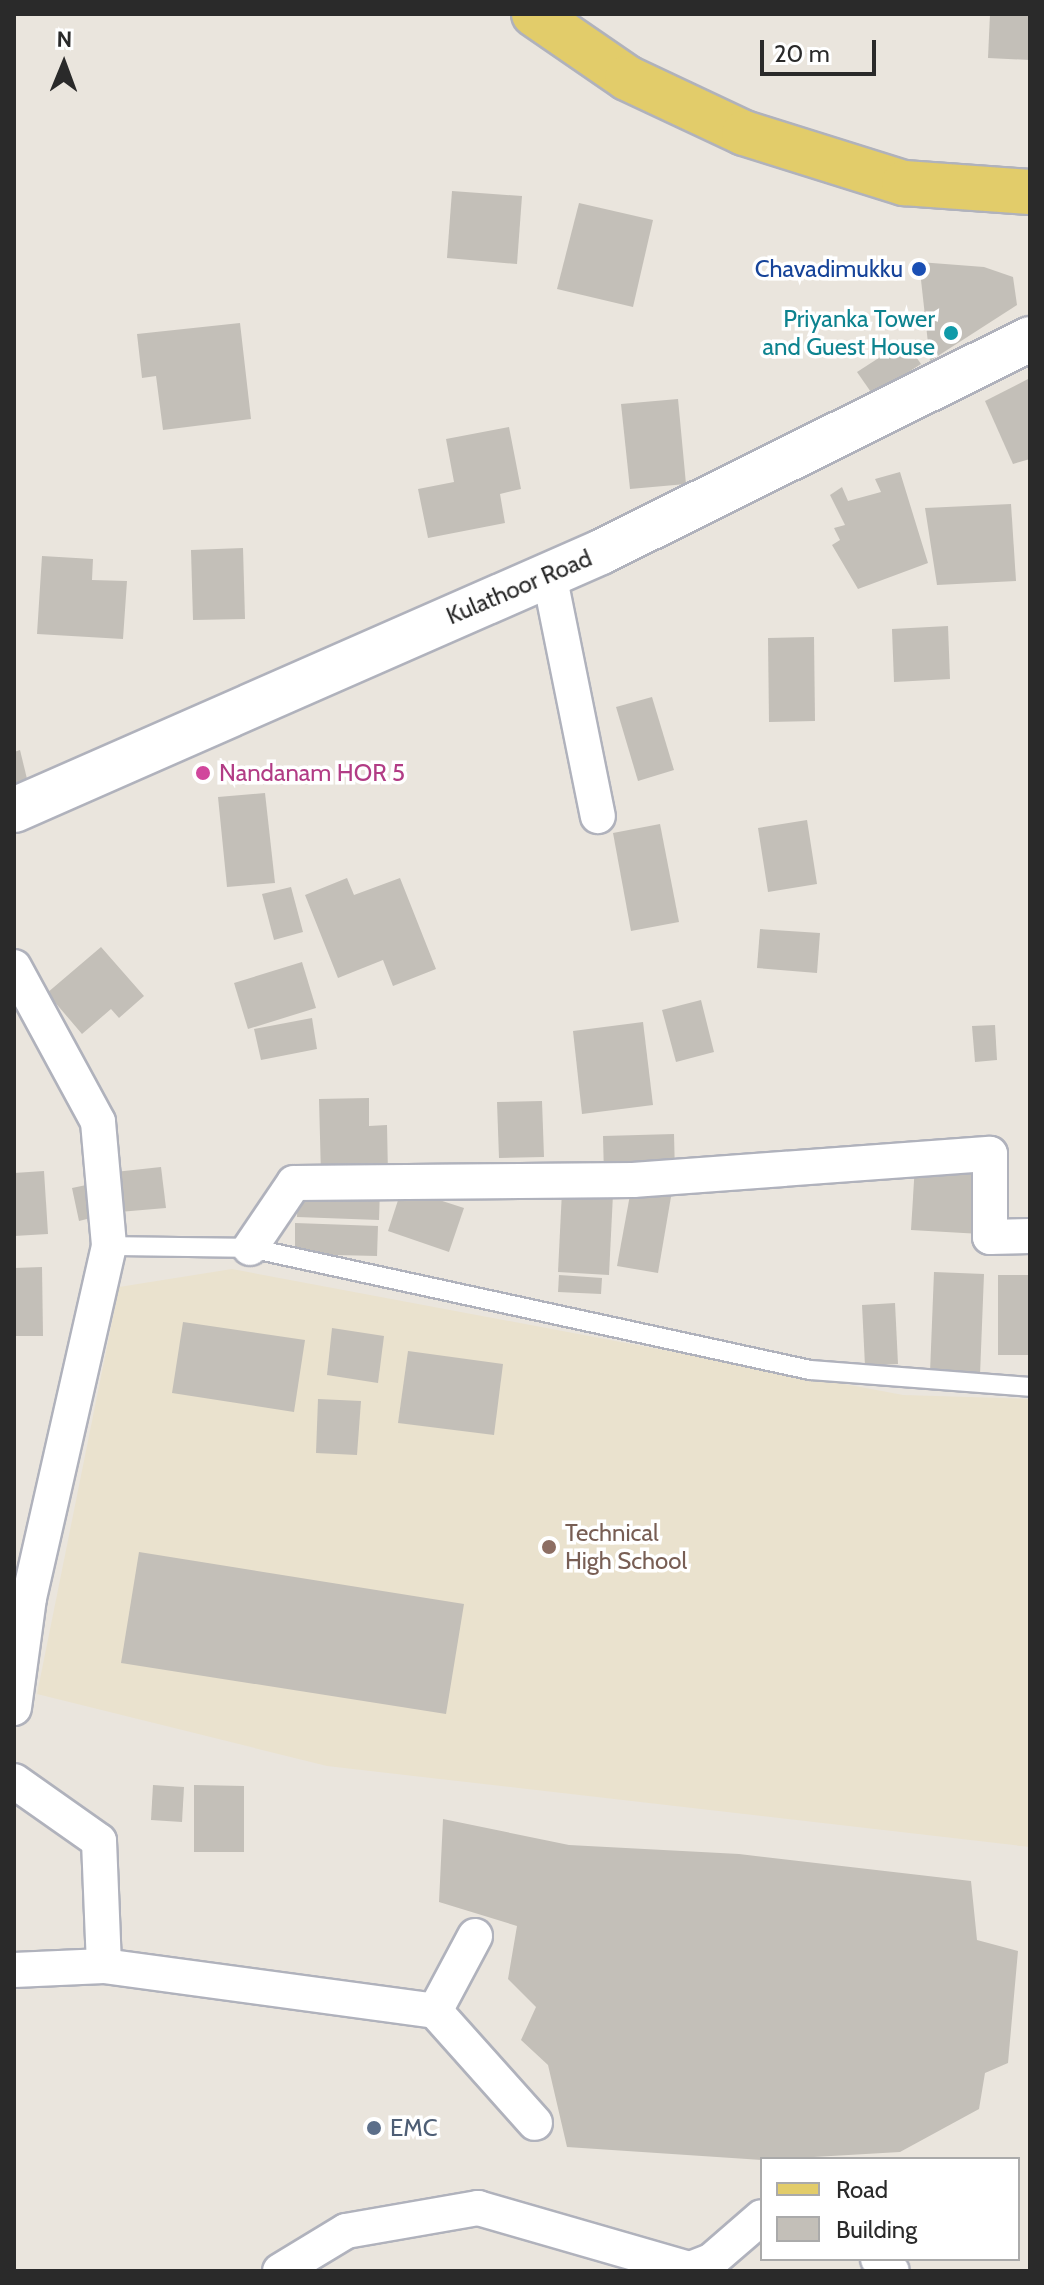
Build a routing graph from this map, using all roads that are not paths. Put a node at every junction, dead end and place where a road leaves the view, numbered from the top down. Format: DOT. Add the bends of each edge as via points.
graph roads {
  1 [pos="557,21"];
  2 [pos="1030,192"];
  3 [pos="1025,330"];
  4 [pos="549,574"];
  5 [pos="14,810"];
  6 [pos="598,816"];
  7 [pos="14,967"];
  8 [pos="1030,1236"];
  9 [pos="109,1246"];
  10 [pos="250,1248"];
  11 [pos="1030,1387"];
  12 [pos="21,1597"];
  13 [pos="14,1708"];
  14 [pos="14,1781"];
  15 [pos="475,1936"];
  16 [pos="104,1966"];
  17 [pos="14,1970"];
  18 [pos="435,2011"];
  19 [pos="535,2123"];
  20 [pos="760,2219"];
  21 [pos="280,2271"];
  1 -- 2 [label="main road" via="627,78 744,133 904,183"];
  3 -- 4 [label="main road, Kulathoor Road"];
  4 -- 5 [label="main road, Kulathoor Road"];
  4 -- 6 [label="street"];
  7 -- 9 [label="street" via="98,1122"];
  8 -- 10 [label="street" via="990,1237 990,1154 633,1180 294,1183"];
  9 -- 10 [label="lane"];
  9 -- 12 [label="street"];
  10 -- 11 [label="lane" via="457,1287 810,1370"];
  12 -- 13 [label="street"];
  14 -- 16 [label="street" via="99,1841"];
  15 -- 18 [label="street"];
  16 -- 17 [label="street"];
  16 -- 18 [label="street"];
  18 -- 19 [label="street"];
  20 -- 21 [label="street" via="711,2261 690,2269 478,2208 346,2231"];
}
